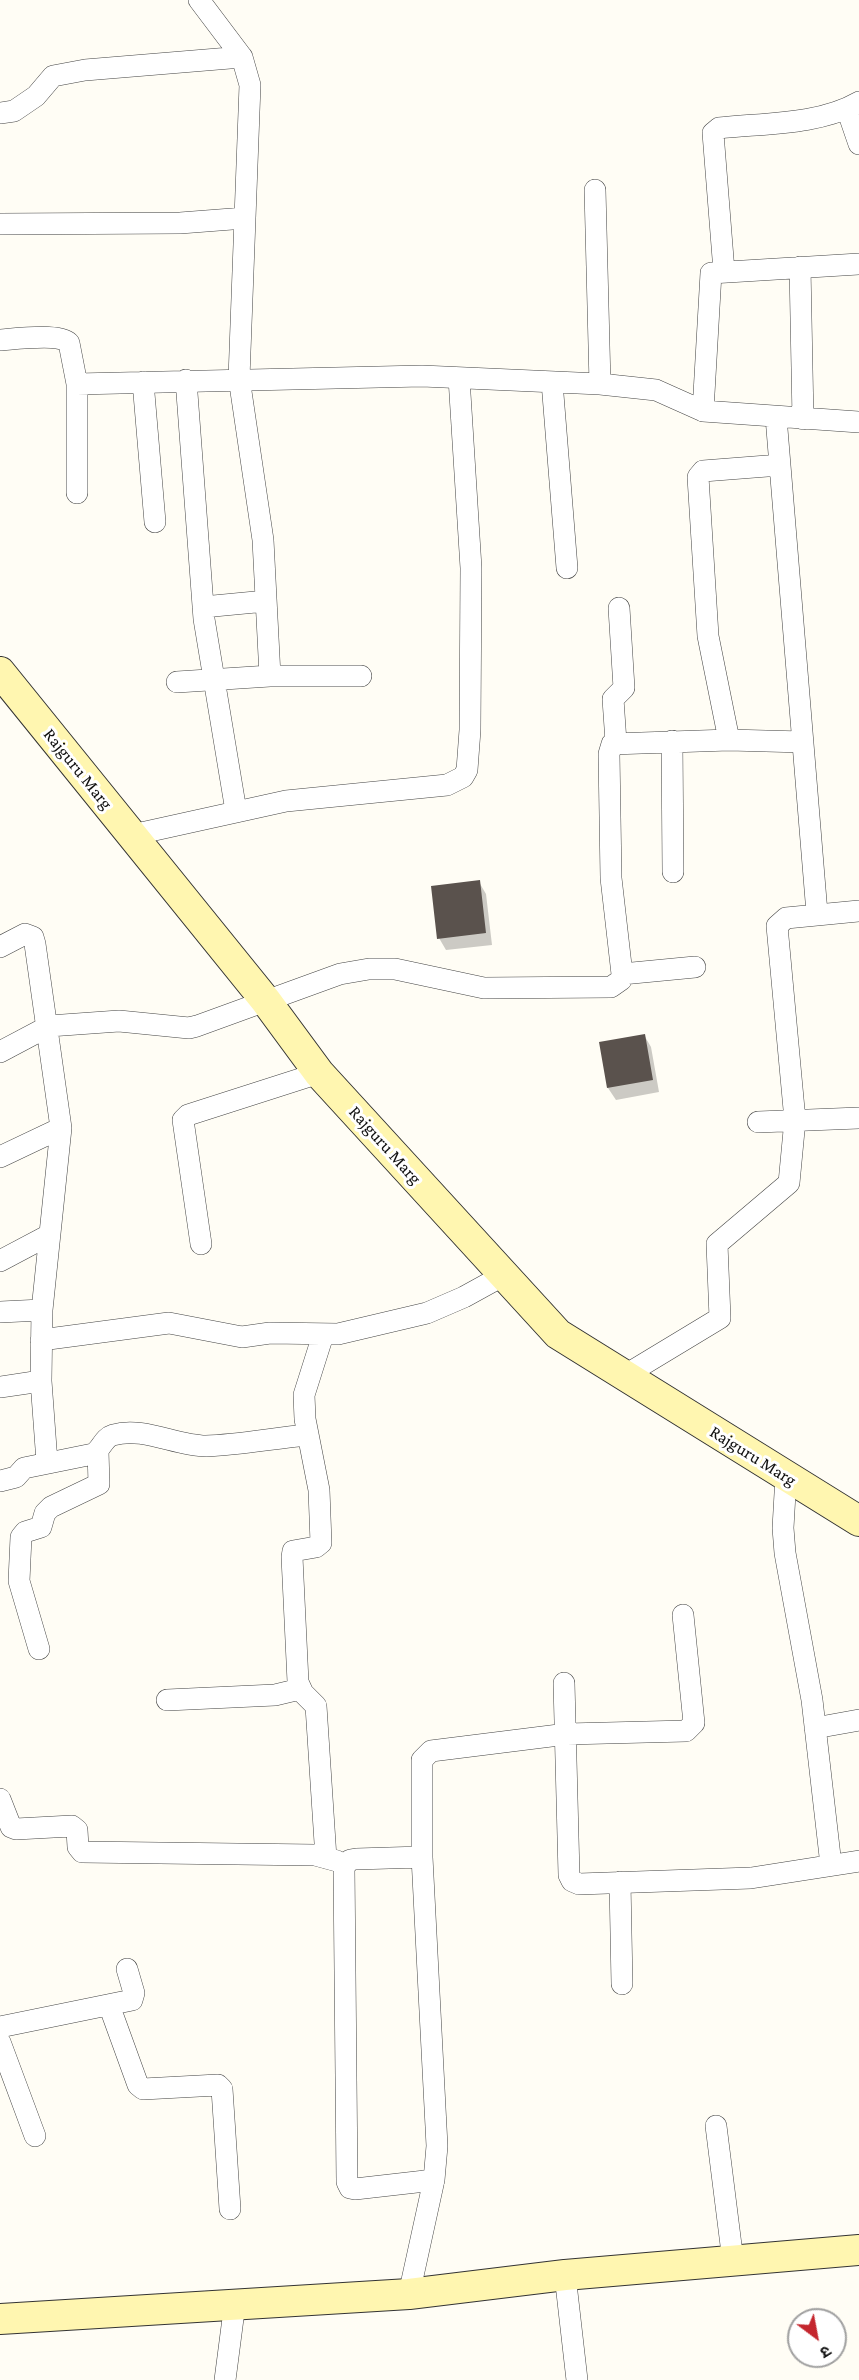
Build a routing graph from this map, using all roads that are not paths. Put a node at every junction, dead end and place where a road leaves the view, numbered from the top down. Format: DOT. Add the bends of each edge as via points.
graph roads {
  1 [pos="199,0"];
  2 [pos="242,57"];
  3 [pos="853,105"];
  4 [pos="0,113"];
  5 [pos="859,144"];
  6 [pos="595,190"];
  7 [pos="245,219"];
  8 [pos="0,224"];
  9 [pos="859,264"];
  10 [pos="800,267"];
  11 [pos="724,271"];
  12 [pos="0,339"];
  13 [pos="238,378"];
  14 [pos="459,378"];
  15 [pos="186,380"];
  16 [pos="143,382"];
  17 [pos="552,382"];
  18 [pos="77,384"];
  19 [pos="600,384"];
  20 [pos="703,411"];
  21 [pos="776,417"];
  22 [pos="803,419"];
  23 [pos="859,422"];
  24 [pos="780,465"];
  25 [pos="77,493"];
  26 [pos="154,522"];
  27 [pos="567,568"];
  28 [pos="267,601"];
  29 [pos="203,607"];
  30 [pos="619,608"];
  31 [pos="0,672"];
  32 [pos="361,675"];
  33 [pos="270,676"];
  34 [pos="212,680"];
  35 [pos="177,682"];
  36 [pos="729,740"];
  37 [pos="672,741"];
  38 [pos="616,742"];
  39 [pos="802,742"];
  40 [pos="236,811"];
  41 [pos="132,835"];
  42 [pos="673,872"];
  43 [pos="859,911"];
  44 [pos="817,913"];
  45 [pos="0,947"];
  46 [pos="695,968"];
  47 [pos="622,974"];
  48 [pos="266,1001"];
  49 [pos="49,1026"];
  50 [pos="0,1052"];
  51 [pos="319,1073"];
  52 [pos="859,1118"];
  53 [pos="795,1120"];
  54 [pos="758,1122"];
  55 [pos="61,1128"];
  56 [pos="0,1157"];
  57 [pos="49,1235"];
  58 [pos="201,1244"];
  59 [pos="0,1261"];
  60 [pos="504,1275"];
  61 [pos="42,1310"];
  62 [pos="0,1312"];
  63 [pos="323,1335"];
  64 [pos="41,1340"];
  65 [pos="624,1376"];
  66 [pos="41,1381"];
  67 [pos="0,1387"];
  68 [pos="308,1435"];
  69 [pos="98,1451"];
  70 [pos="47,1462"];
  71 [pos="786,1476"];
  72 [pos="0,1481"];
  73 [pos="856,1513"];
  74 [pos="684,1615"];
  75 [pos="39,1649"];
  76 [pos="564,1683"];
  77 [pos="300,1689"];
  78 [pos="167,1700"];
  79 [pos="859,1720"];
  80 [pos="815,1728"];
  81 [pos="567,1734"];
  82 [pos="0,1799"];
  83 [pos="6,1830"];
  84 [pos="422,1857"];
  85 [pos="326,1858"];
  86 [pos="859,1861"];
  87 [pos="346,1864"];
  88 [pos="831,1865"];
  89 [pos="620,1882"];
  90 [pos="127,1969"];
  91 [pos="622,1984"];
  92 [pos="109,2005"];
  93 [pos="0,2027"];
  94 [pos="0,2042"];
  95 [pos="716,2126"];
  96 [pos="35,2136"];
  97 [pos="434,2180"];
  98 [pos="230,2209"];
  99 [pos="859,2250"];
  100 [pos="733,2261"];
  101 [pos="565,2275"];
  102 [pos="409,2294"];
  103 [pos="235,2303"];
  104 [pos="0,2319"];
  105 [pos="225,2380"];
  106 [pos="578,2380"];
  1 -- 2 [label="street"];
  2 -- 4 [label="street" via="53,76 36,96 14,111"];
  2 -- 7 [label="street" via="250,85"];
  3 -- 5 [label="street"];
  3 -- 11 [label="street" via="820,116 719,128 713,133"];
  6 -- 19 [label="street"];
  7 -- 8 [label="street" via="180,224"];
  7 -- 13 [label="street"];
  9 -- 10 [label="street"];
  10 -- 11 [label="street" via="757,273"];
  10 -- 22 [label="street"];
  11 -- 20 [label="street" via="715,271 710,276"];
  12 -- 18 [label="street" via="65,339 72,351"];
  13 -- 14 [label="street"];
  13 -- 15 [label="street"];
  13 -- 28 [label="street" via="263,540"];
  14 -- 17 [label="street"];
  14 -- 40 [label="street" via="471,568 467,770 463,777 447,784 303,799"];
  15 -- 16 [label="street"];
  15 -- 29 [label="street"];
  16 -- 18 [label="street"];
  16 -- 26 [label="street"];
  17 -- 19 [label="street"];
  17 -- 27 [label="street"];
  18 -- 25 [label="street"];
  19 -- 20 [label="street" via="656,390"];
  20 -- 21 [label="street"];
  21 -- 22 [label="street"];
  21 -- 24 [label="street"];
  22 -- 23 [label="street"];
  24 -- 36 [label="street" via="703,471 698,477 708,636"];
  24 -- 39 [label="street"];
  28 -- 29 [label="street"];
  28 -- 33 [label="street"];
  29 -- 34 [label="street"];
  30 -- 38 [label="street" via="624,688 613,699"];
  31 -- 41 [label="street, Rajguru Marg"];
  32 -- 33 [label="street"];
  33 -- 34 [label="street"];
  34 -- 35 [label="street"];
  34 -- 40 [label="street"];
  36 -- 37 [label="street"];
  36 -- 39 [label="street"];
  37 -- 38 [label="street"];
  37 -- 42 [label="street"];
  38 -- 47 [label="street" via="609,754 611,878"];
  39 -- 44 [label="street"];
  40 -- 41 [label="street"];
  41 -- 48 [label="street, Rajguru Marg"];
  43 -- 44 [label="street"];
  44 -- 53 [label="street" via="786,918 777,926"];
  45 -- 49 [label="street" via="25,933 33,937"];
  46 -- 47 [label="street"];
  47 -- 48 [label="street" via="621,980 610,987 499,988 375,968 340,974"];
  48 -- 49 [label="street" via="189,1028 119,1021"];
  48 -- 51 [label="street, Rajguru Marg"];
  49 -- 50 [label="street"];
  49 -- 55 [label="street"];
  51 -- 58 [label="street" via="188,1115 183,1120"];
  51 -- 60 [label="street, Rajguru Marg"];
  52 -- 53 [label="street"];
  53 -- 54 [label="street"];
  53 -- 65 [label="street" via="789,1183 717,1244 720,1318"];
  55 -- 56 [label="street"];
  55 -- 57 [label="street"];
  57 -- 59 [label="street"];
  57 -- 61 [label="street"];
  60 -- 63 [label="street" via="428,1313"];
  60 -- 65 [label="street, Rajguru Marg" via="558,1334"];
  61 -- 62 [label="street"];
  61 -- 64 [label="street"];
  63 -- 64 [label="street" via="270,1333 242,1337 169,1323"];
  63 -- 68 [label="street" via="304,1395"];
  64 -- 66 [label="street"];
  65 -- 71 [label="street, Rajguru Marg"];
  66 -- 67 [label="street"];
  66 -- 70 [label="street"];
  68 -- 69 [label="street" via="204,1446 123,1434 106,1438"];
  68 -- 77 [label="street" via="319,1490 321,1543 292,1553"];
  69 -- 70 [label="street"];
  69 -- 75 [label="street" via="99,1484 51,1507 41,1527 21,1537 19,1581"];
  70 -- 72 [label="street"];
  71 -- 73 [label="street, Rajguru Marg"];
  71 -- 80 [label="street" via="784,1547"];
  74 -- 81 [label="street" via="692,1728"];
  76 -- 81 [label="street"];
  77 -- 78 [label="street" via="275,1695"];
  77 -- 85 [label="street" via="316,1706"];
  79 -- 80 [label="street"];
  80 -- 88 [label="street"];
  81 -- 84 [label="street" via="426,1754 422,1760"];
  81 -- 89 [label="street" via="569,1875 579,1884"];
  82 -- 83 [label="street"];
  83 -- 85 [label="street" via="72,1826 77,1830 82,1852"];
  84 -- 87 [label="street" via="356,1859"];
  84 -- 97 [label="street" via="437,2146"];
  85 -- 87 [label="street"];
  86 -- 88 [label="street"];
  87 -- 97 [label="street" via="347,2182 355,2189"];
  88 -- 89 [label="street" via="751,1878"];
  89 -- 91 [label="street"];
  90 -- 92 [label="street" via="134,1997"];
  92 -- 93 [label="street"];
  92 -- 98 [label="street" via="138,2085 143,2089 218,2085 222,2089"];
  94 -- 96 [label="street"];
  95 -- 100 [label="street"];
  97 -- 102 [label="street"];
  99 -- 100 [label="street"];
  100 -- 101 [label="street"];
  101 -- 102 [label="street"];
  101 -- 106 [label="street"];
  102 -- 103 [label="street"];
  103 -- 104 [label="street"];
  103 -- 105 [label="street"];
}
